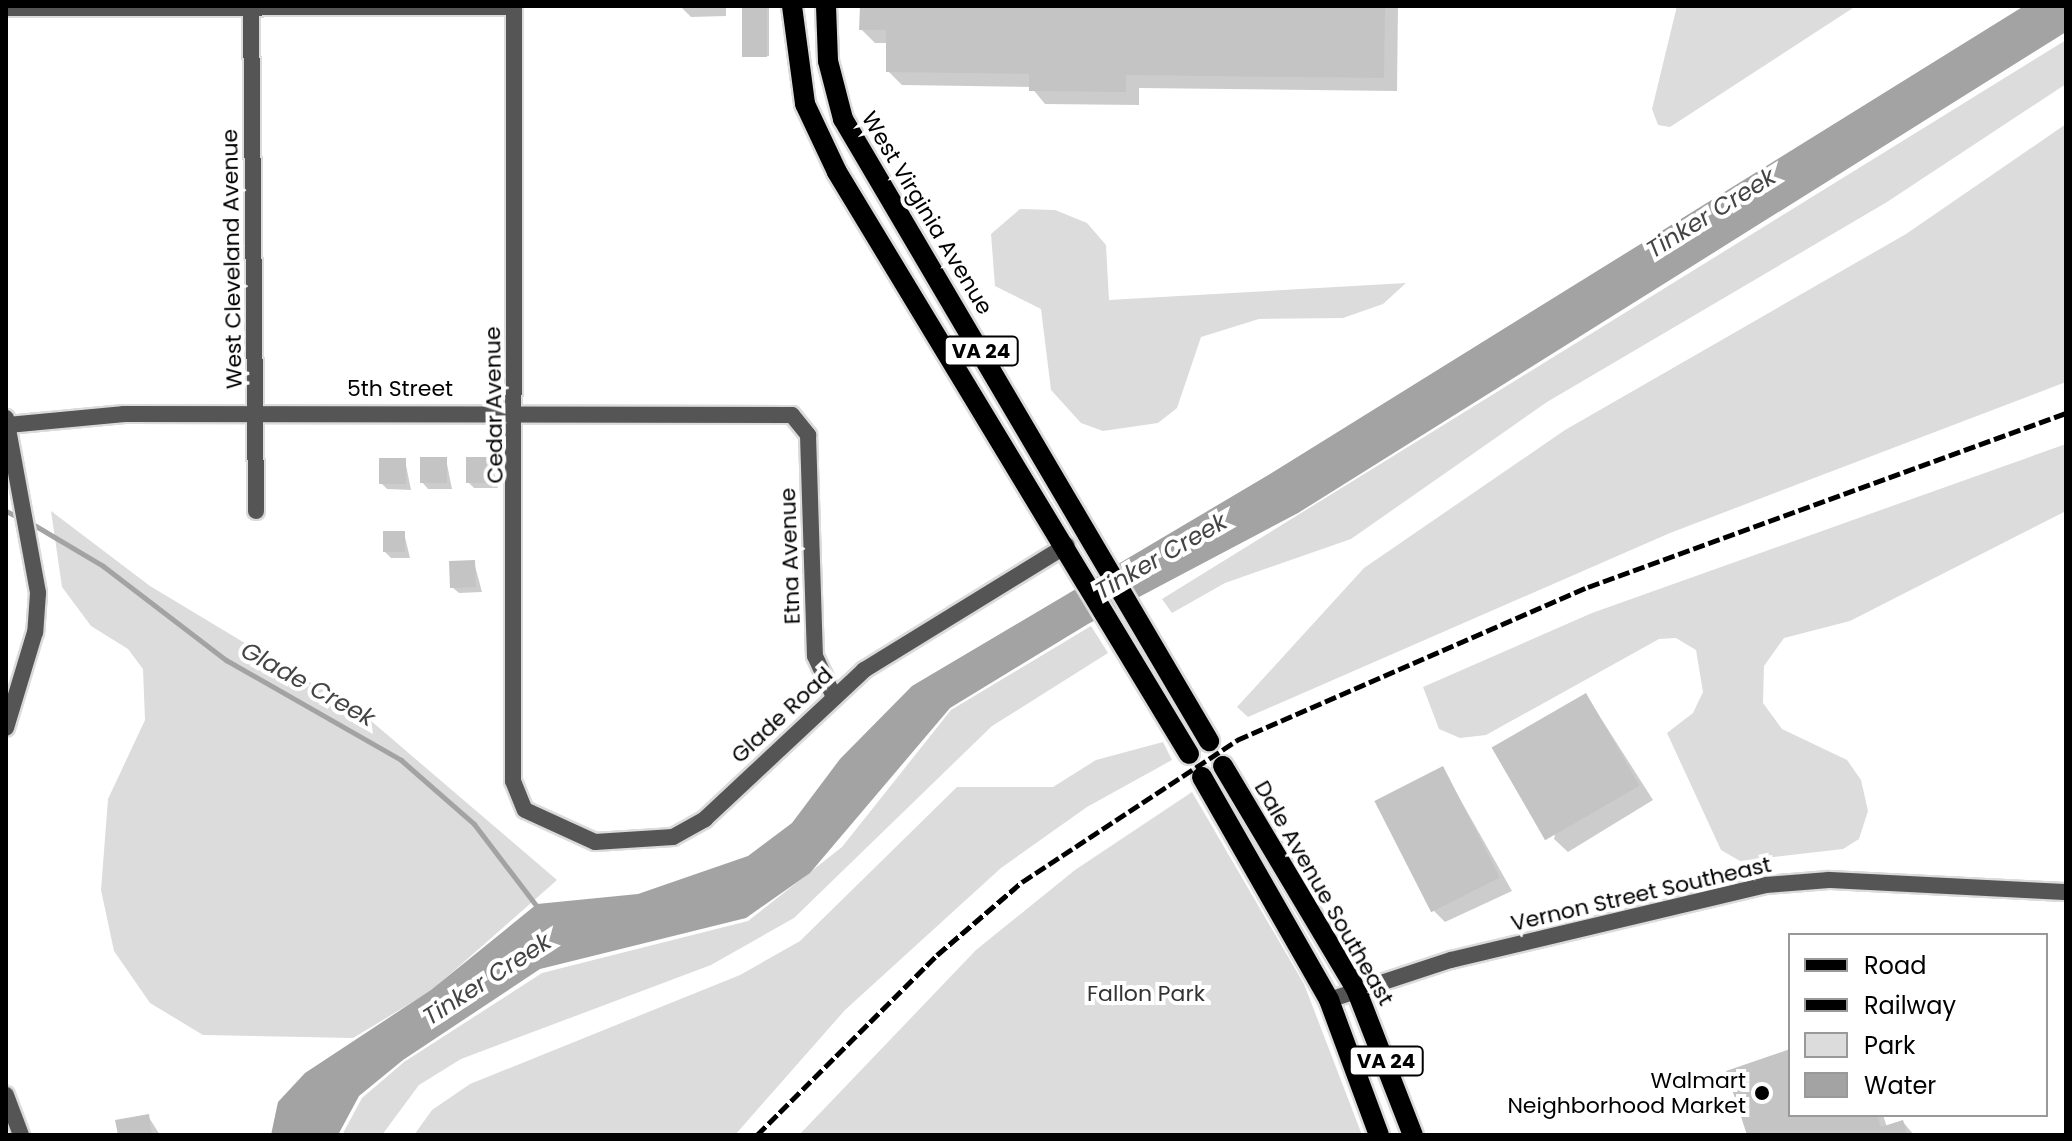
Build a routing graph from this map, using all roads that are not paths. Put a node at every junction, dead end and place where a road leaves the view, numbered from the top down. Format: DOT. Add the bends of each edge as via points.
graph roads {
  1 [pos="251,6"];
  2 [pos="514,6"];
  3 [pos="792,6"];
  4 [pos="826,6"];
  5 [pos="6,8"];
  6 [pos="255,412"];
  7 [pos="516,412"];
  8 [pos="792,415"];
  9 [pos="7,421"];
  10 [pos="256,511"];
  11 [pos="1071,553"];
  12 [pos="834,697"];
  13 [pos="6,728"];
  14 [pos="1209,741"];
  15 [pos="1189,754"];
  16 [pos="1223,766"];
  17 [pos="1202,777"];
  18 [pos="519,802"];
  19 [pos="2066,892"];
  20 [pos="1356,989"];
  21 [pos="1329,1000"];
  22 [pos="6,1095"];
  23 [pos="10,1115"];
  24 [pos="21,1135"];
  25 [pos="1379,1135"];
  26 [pos="1413,1135"];
  1 -- 2 [label="street"];
  1 -- 5 [label="street"];
  1 -- 6 [label="street, West Cleveland Avenue"];
  2 -- 7 [label="street, Cedar Avenue"];
  3 -- 11 [label="main road, VA 24" via="796,70 816,133"];
  4 -- 14 [label="main road, West Virginia Avenue / VA 24" via="828,61 843,119"];
  6 -- 7 [label="street, 5th Street"];
  6 -- 9 [label="street, 5th Street"];
  6 -- 10 [label="street, West Cleveland Avenue"];
  7 -- 8 [label="street, 5th Street"];
  7 -- 18 [label="street, Cedar Avenue"];
  8 -- 12 [label="street, Etna Avenue" via="808,435 815,656"];
  9 -- 13 [label="street" via="33,550 35,632"];
  11 -- 12 [label="street, Glade Road" via="959,605"];
  11 -- 15 [label="main road, VA 24"];
  12 -- 18 [label="street, Glade Road" via="705,819 673,837 595,842 548,824"];
  16 -- 20 [label="main road, Dale Avenue Southeast / VA 24"];
  17 -- 21 [label="main road, Dale Avenue Southeast / VA 24"];
  19 -- 20 [label="street, Vernon Street Southeast" via="1781,883"];
  20 -- 21 [label="street, Vernon Street Southeast"];
  20 -- 26 [label="main road, Dale Avenue Southeast / VA 24"];
  21 -- 25 [label="main road, Dale Avenue Southeast / VA 24"];
  22 -- 23 [label="street"];
  23 -- 24 [label="street"];
}
